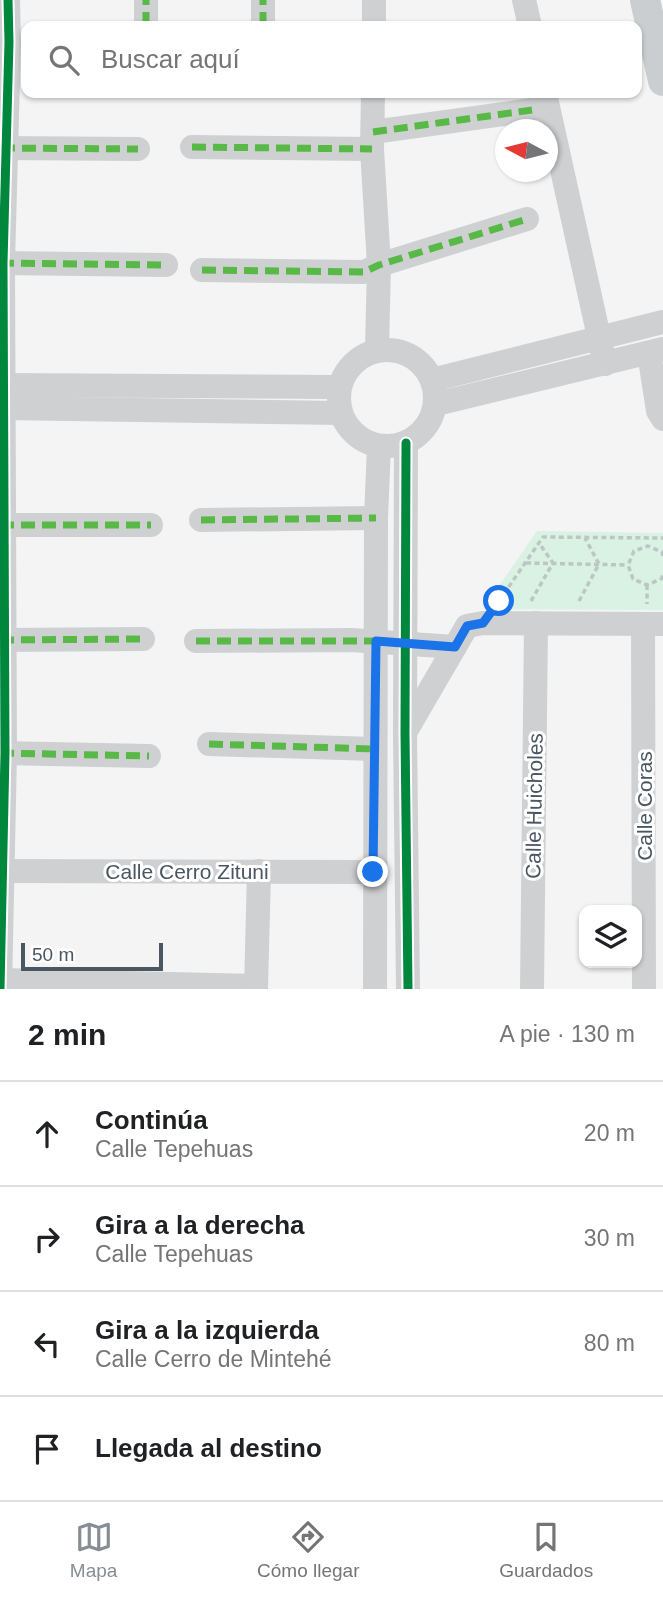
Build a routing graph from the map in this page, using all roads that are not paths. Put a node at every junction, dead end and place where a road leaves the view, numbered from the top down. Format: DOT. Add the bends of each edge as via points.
graph roads {
  1 [pos="8,0"];
  2 [pos="146,0"];
  3 [pos="263,0"];
  4 [pos="374,0"];
  5 [pos="524,0"];
  6 [pos="645,0"];
  7 [pos="146,21"];
  8 [pos="263,21"];
  9 [pos="374,21"];
  10 [pos="529,21"];
  11 [pos="12,42"];
  12 [pos="663,81"];
  13 [pos="373,98"];
  14 [pos="538,102"];
  15 [pos="373,140"];
  16 [pos="192,147"];
  17 [pos="2,148"];
  18 [pos="138,149"];
  19 [pos="527,219"];
  20 [pos="1,263"];
  21 [pos="166,265"];
  22 [pos="379,265"];
  23 [pos="202,270"];
  24 [pos="663,322"];
  25 [pos="600,338"];
  26 [pos="377,350"];
  27 [pos="656,351"];
  28 [pos="604,365"];
  29 [pos="339,387"];
  30 [pos="434,392"];
  31 [pos="2,396"];
  32 [pos="340,413"];
  33 [pos="663,419"];
  34 [pos="406,443"];
  35 [pos="379,446"];
  36 [pos="376,518"];
  37 [pos="201,520"];
  38 [pos="2,524"];
  39 [pos="150,525"];
  40 [pos="533,612"];
  41 [pos="653,624"];
  42 [pos="143,639"];
  43 [pos="3,640"];
  44 [pos="196,641"];
  45 [pos="376,641"];
  46 [pos="406,642"];
  47 [pos="455,647"];
  48 [pos="405,733"];
  49 [pos="209,744"];
  50 [pos="374,749"];
  51 [pos="2,753"];
  52 [pos="149,756"];
  53 [pos="1,871"];
  54 [pos="259,871"];
  55 [pos="373,872"];
  56 [pos="0,981"];
  57 [pos="256,988"];
  58 [pos="0,989"];
  59 [pos="375,989"];
  60 [pos="408,989"];
  61 [pos="532,989"];
  62 [pos="645,989"];
  1 -- 11 [label="street"];
  2 -- 7 [label="street"];
  3 -- 8 [label="street"];
  4 -- 9 [label="street"];
  5 -- 10 [label="street"];
  6 -- 12 [label="main road"];
  11 -- 17 [label="street"];
  13 -- 15 [label="street"];
  14 -- 15 [label="street"];
  14 -- 25 [label="street"];
  15 -- 16 [label="street"];
  15 -- 22 [label="street"];
  17 -- 18 [label="street"];
  17 -- 20 [label="street"];
  19 -- 22 [label="street"];
  20 -- 21 [label="street"];
  20 -- 31 [label="street"];
  22 -- 23 [label="street" via="365,272"];
  22 -- 26 [label="street"];
  24 -- 25 [label="street"];
  25 -- 28 [label="street"];
  25 -- 30 [label="street"];
  26 -- 29 [label="street" via="360,357"];
  26 -- 30 [label="street" via="399,351 418,360"];
  27 -- 28 [label="street"];
  27 -- 33 [label="street"];
  28 -- 30 [label="street"];
  29 -- 31 [label="street"];
  29 -- 32 [label="street"];
  30 -- 34 [label="street" via="427,425"];
  31 -- 32 [label="street"];
  31 -- 38 [label="street"];
  32 -- 35 [label="street" via="364,441"];
  34 -- 35 [label="street"];
  34 -- 46 [label="street"];
  35 -- 36 [label="street"];
  36 -- 37 [label="street"];
  36 -- 45 [label="street"];
  38 -- 39 [label="street"];
  38 -- 43 [label="street"];
  40 -- 41 [label="street"];
  40 -- 47 [label="street" via="467,626"];
  40 -- 61 [label="street, Calle Huicholes"];
  41 -- 62 [label="street, Calle Coras"];
  42 -- 43 [label="street"];
  43 -- 51 [label="street"];
  44 -- 45 [label="street"];
  45 -- 46 [label="street"];
  45 -- 50 [label="street"];
  46 -- 47 [label="street"];
  46 -- 48 [label="street"];
  47 -- 48 [label="street"];
  48 -- 60 [label="street"];
  49 -- 50 [label="street"];
  50 -- 55 [label="street"];
  51 -- 52 [label="street"];
  51 -- 53 [label="street"];
  53 -- 54 [label="street, Calle Cerro Zituni"];
  53 -- 56 [label="street"];
  54 -- 55 [label="street, Calle Cerro Zituni"];
  54 -- 57 [label="street"];
  55 -- 59 [label="street"];
  56 -- 57 [label="street"];
  56 -- 58 [label="street"];
}
